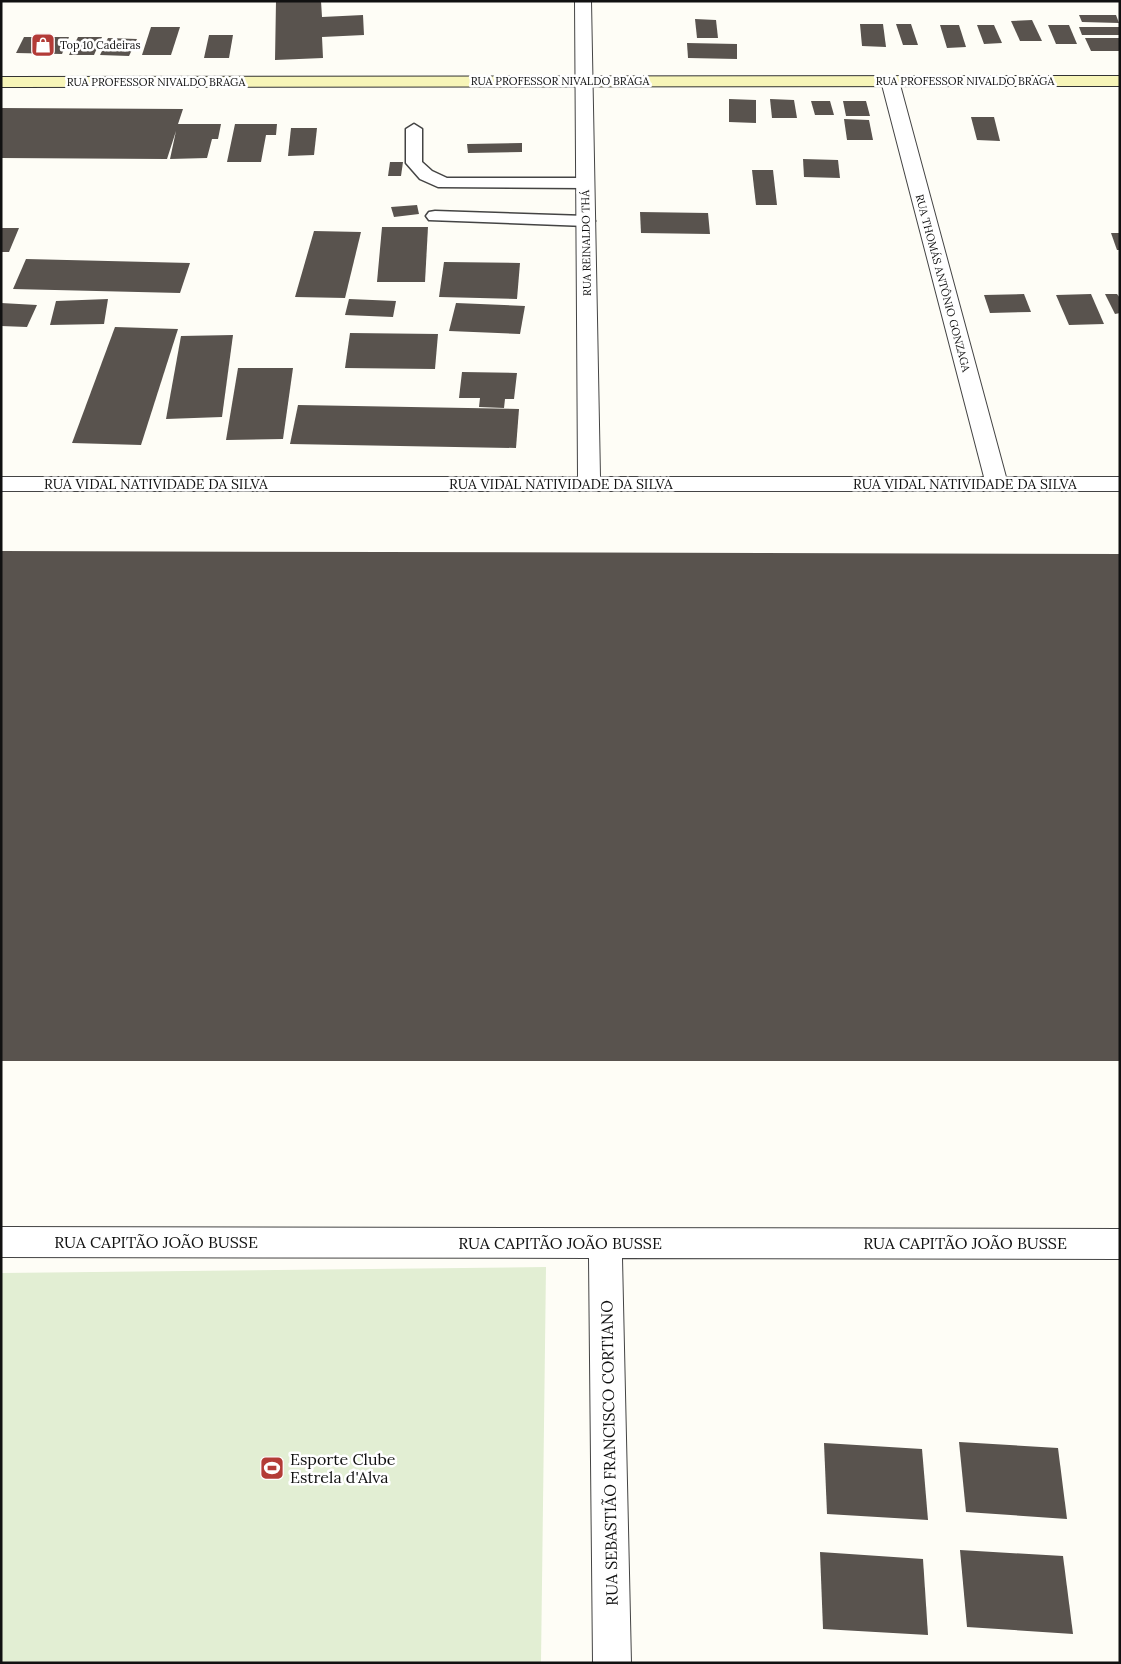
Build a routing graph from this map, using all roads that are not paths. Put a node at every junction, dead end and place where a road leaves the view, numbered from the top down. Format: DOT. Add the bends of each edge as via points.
graph roads {
  1 [pos="583,1"];
  2 [pos="1,82"];
  3 [pos="584,82"];
  4 [pos="890,82"];
  5 [pos="1120,82"];
  6 [pos="414,129"];
  7 [pos="585,183"];
  8 [pos="435,216"];
  9 [pos="586,221"];
  10 [pos="1,484"];
  11 [pos="589,484"];
  12 [pos="997,484"];
  13 [pos="1120,484"];
  14 [pos="1,1242"];
  15 [pos="606,1243"];
  16 [pos="1120,1244"];
  17 [pos="612,1663"];
  1 -- 3 [label="street, RUA REINALDO THÁ"];
  2 -- 3 [label="main road, RUA PROFESSOR NIVALDO BRAGA"];
  3 -- 4 [label="main road, RUA PROFESSOR NIVALDO BRAGA"];
  3 -- 7 [label="street, RUA REINALDO THÁ"];
  4 -- 5 [label="main road, RUA PROFESSOR NIVALDO BRAGA"];
  4 -- 12 [label="street, RUA THOMÁS ANTÔNIO GONZAGA"];
  6 -- 7 [label="lane" via="414,163 426,175 444,183"];
  7 -- 9 [label="street, RUA REINALDO THÁ"];
  8 -- 9 [label="lane"];
  9 -- 11 [label="street, RUA REINALDO THÁ"];
  10 -- 11 [label="street, RUA VIDAL NATIVIDADE DA SILVA"];
  11 -- 12 [label="street, RUA VIDAL NATIVIDADE DA SILVA"];
  12 -- 13 [label="street, RUA VIDAL NATIVIDADE DA SILVA"];
  14 -- 15 [label="street, RUA CAPITÃO JOÃO BUSSE"];
  15 -- 16 [label="street, RUA CAPITÃO JOÃO BUSSE"];
  15 -- 17 [label="street, RUA SEBASTIÃO FRANCISCO CORTIANO"];
}
